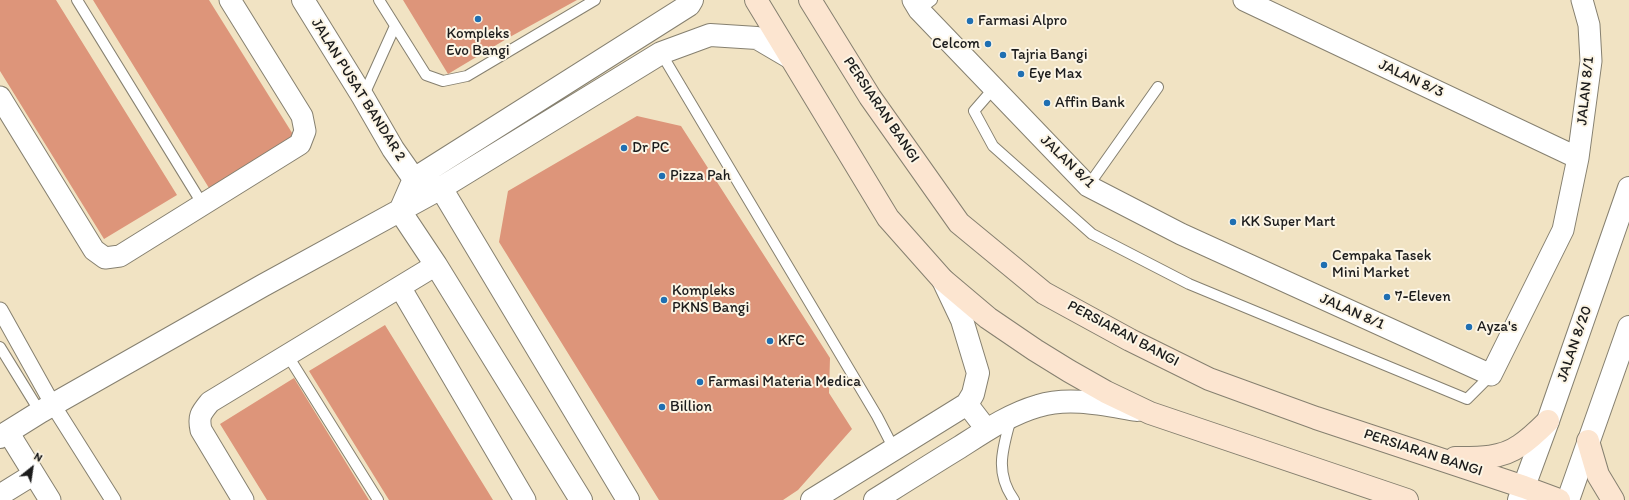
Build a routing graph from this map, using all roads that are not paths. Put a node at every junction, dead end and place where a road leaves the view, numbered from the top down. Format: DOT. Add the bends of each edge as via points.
graph roads {
  1 [pos="77,0"];
  2 [pos="230,0"];
  3 [pos="303,0"];
  4 [pos="379,0"];
  5 [pos="595,0"];
  6 [pos="692,0"];
  7 [pos="756,0"];
  8 [pos="810,0"];
  9 [pos="1244,0"];
  10 [pos="1582,0"];
  11 [pos="921,3"];
  12 [pos="395,26"];
  13 [pos="660,53"];
  14 [pos="791,58"];
  15 [pos="1158,87"];
  16 [pos="994,88"];
  17 [pos="0,97"];
  18 [pos="363,97"];
  19 [pos="1578,158"];
  20 [pos="414,179"];
  21 [pos="1088,186"];
  22 [pos="441,188"];
  23 [pos="1629,188"];
  24 [pos="203,205"];
  25 [pos="400,211"];
  26 [pos="436,265"];
  27 [pos="943,280"];
  28 [pos="400,287"];
  29 [pos="0,310"];
  30 [pos="1629,327"];
  31 [pos="0,347"];
  32 [pos="288,356"];
  33 [pos="1491,375"];
  34 [pos="967,404"];
  35 [pos="46,409"];
  36 [pos="1150,413"];
  37 [pos="1011,416"];
  38 [pos="1548,421"];
  39 [pos="987,430"];
  40 [pos="4,435"];
  41 [pos="1588,441"];
  42 [pos="894,449"];
  43 [pos="1440,459"];
  44 [pos="34,474"];
  45 [pos="1522,493"];
  46 [pos="0,495"];
  47 [pos="50,500"];
  48 [pos="113,500"];
  49 [pos="243,500"];
  50 [pos="378,500"];
  51 [pos="525,500"];
  52 [pos="581,500"];
  53 [pos="628,500"];
  54 [pos="812,500"];
  55 [pos="875,500"];
  56 [pos="1014,500"];
  57 [pos="1407,500"];
  58 [pos="1559,500"];
  59 [pos="1568,500"];
  60 [pos="1613,500"];
  1 -- 24 [label="lane"];
  2 -- 24 [label="street" via="302,116 305,131 300,144"];
  3 -- 18 [label="street, JALAN PUSAT BANDAR 2"];
  4 -- 12 [label="lane"];
  5 -- 12 [label="lane" via="467,76 443,81 426,75"];
  6 -- 20 [label="street"];
  7 -- 14 [label="main road"];
  8 -- 43 [label="main road, PERSIARAN BANGI" via="870,97 959,223 1044,293 1130,340 1209,378 1316,418"];
  9 -- 19 [label="street, JALAN 8/3"];
  10 -- 19 [label="street, JALAN 8/1" via="1589,25 1591,61"];
  11 -- 16 [label="street, JALAN 8/1"];
  12 -- 18 [label="lane"];
  13 -- 14 [label="street" via="710,35 757,38"];
  13 -- 22 [label="street"];
  13 -- 42 [label="lane" via="877,416"];
  14 -- 27 [label="main road" via="888,218"];
  15 -- 21 [label="lane"];
  16 -- 21 [label="street, JALAN 8/1"];
  16 -- 33 [label="lane" via="974,111 993,146 1092,234 1189,284 1468,399"];
  17 -- 24 [label="street" via="94,250 105,258 120,256"];
  18 -- 20 [label="street, JALAN PUSAT BANDAR 2"];
  19 -- 33 [label="street, JALAN 8/1" via="1563,230"];
  20 -- 22 [label="street"];
  20 -- 25 [label="street"];
  21 -- 33 [label="street, JALAN 8/1" via="1181,234"];
  22 -- 25 [label="street"];
  22 -- 53 [label="street"];
  23 -- 38 [label="street, JALAN 8/20"];
  25 -- 26 [label="street"];
  25 -- 35 [label="street"];
  26 -- 28 [label="street"];
  26 -- 52 [label="street"];
  27 -- 34 [label="street" via="962,320 978,373 973,394"];
  27 -- 36 [label="main road" via="988,318 1035,350 1106,392"];
  28 -- 32 [label="street"];
  28 -- 51 [label="street"];
  29 -- 35 [label="street"];
  30 -- 41 [label="street"];
  31 -- 35 [label="lane"];
  32 -- 49 [label="street" via="210,402 199,419 201,430"];
  32 -- 50 [label="lane"];
  34 -- 39 [label="street"];
  34 -- 42 [label="street"];
  35 -- 40 [label="street"];
  35 -- 48 [label="street"];
  36 -- 37 [label="street" via="1097,403 1064,402 1039,405"];
  36 -- 57 [label="main road"];
  37 -- 39 [label="street"];
  37 -- 56 [label="lane" via="1001,455 1003,479 1007,491"];
  38 -- 43 [label="main road" via="1519,447 1503,454 1483,458"];
  38 -- 45 [label="street, JALAN 8/20"];
  39 -- 55 [label="street"];
  40 -- 44 [label="street"];
  41 -- 59 [label="street"];
  41 -- 60 [label="main road" via="1598,475"];
  42 -- 54 [label="street"];
  43 -- 45 [label="main road, PERSIARAN BANGI"];
  44 -- 46 [label="street"];
  44 -- 47 [label="street"];
  45 -- 58 [label="main road, PERSIARAN BANGI"];
}
